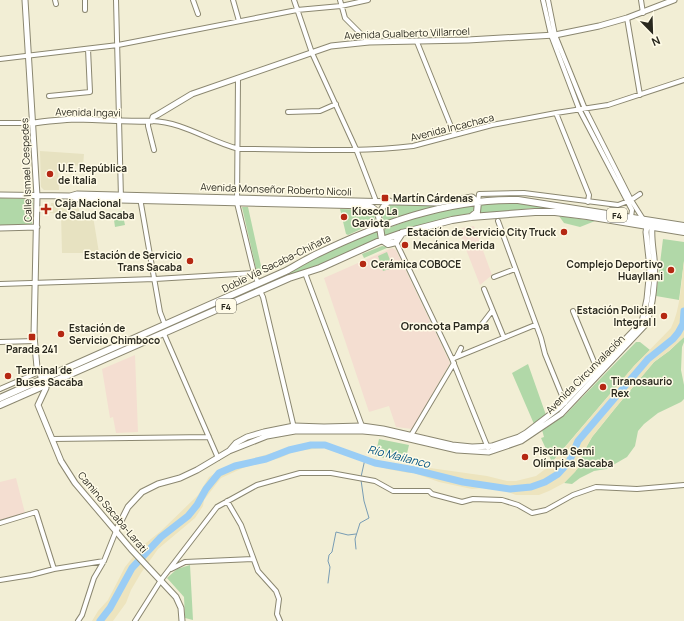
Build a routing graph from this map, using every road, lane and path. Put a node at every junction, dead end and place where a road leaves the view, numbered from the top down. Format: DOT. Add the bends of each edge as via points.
graph roads {
  1 [pos="25,0"];
  2 [pos="85,0"];
  3 [pos="116,0"];
  4 [pos="193,0"];
  5 [pos="233,0"];
  6 [pos="294,0"];
  7 [pos="340,0"];
  8 [pos="368,0"];
  9 [pos="543,0"];
  10 [pos="548,0"];
  11 [pos="641,0"];
  12 [pos="674,0"];
  13 [pos="342,6"];
  14 [pos="85,10"];
  15 [pos="297,10"];
  16 [pos="643,13"];
  17 [pos="198,14"];
  18 [pos="627,18"];
  19 [pos="239,20"];
  20 [pos="553,35"];
  21 [pos="369,42"];
  22 [pos="417,42"];
  23 [pos="118,45"];
  24 [pos="88,49"];
  25 [pos="312,53"];
  26 [pos="29,55"];
  27 [pos="0,59"];
  28 [pos="238,78"];
  29 [pos="684,80"];
  30 [pos="640,95"];
  31 [pos="49,96"];
  32 [pos="336,104"];
  33 [pos="579,109"];
  34 [pos="585,109"];
  35 [pos="288,112"];
  36 [pos="556,113"];
  37 [pos="150,121"];
  38 [pos="33,122"];
  39 [pos="120,122"];
  40 [pos="0,123"];
  41 [pos="454,134"];
  42 [pos="239,149"];
  43 [pos="356,149"];
  44 [pos="154,150"];
  45 [pos="640,194"];
  46 [pos="0,195"];
  47 [pos="38,196"];
  48 [pos="121,197"];
  49 [pos="140,198"];
  50 [pos="237,200"];
  51 [pos="629,200"];
  52 [pos="376,201"];
  53 [pos="389,201"];
  54 [pos="478,202"];
  55 [pos="588,202"];
  56 [pos="378,215"];
  57 [pos="471,217"];
  58 [pos="631,217"];
  59 [pos="643,219"];
  60 [pos="498,221"];
  61 [pos="649,226"];
  62 [pos="664,226"];
  63 [pos="684,226"];
  64 [pos="37,227"];
  65 [pos="380,227"];
  66 [pos="0,228"];
  67 [pos="684,232"];
  68 [pos="402,234"];
  69 [pos="382,240"];
  70 [pos="396,242"];
  71 [pos="515,269"];
  72 [pos="305,273"];
  73 [pos="254,274"];
  74 [pos="494,277"];
  75 [pos="155,279"];
  76 [pos="36,283"];
  77 [pos="258,283"];
  78 [pos="0,284"];
  79 [pos="484,289"];
  80 [pos="260,291"];
  81 [pos="492,310"];
  82 [pos="573,311"];
  83 [pos="165,325"];
  84 [pos="536,325"];
  85 [pos="479,328"];
  86 [pos="635,333"];
  87 [pos="164,334"];
  88 [pos="504,338"];
  89 [pos="35,341"];
  90 [pos="0,342"];
  91 [pos="461,348"];
  92 [pos="457,357"];
  93 [pos="453,361"];
  94 [pos="598,369"];
  95 [pos="38,372"];
  96 [pos="44,382"];
  97 [pos="0,389"];
  98 [pos="0,398"];
  99 [pos="567,404"];
  100 [pos="0,405"];
  101 [pos="362,426"];
  102 [pos="294,428"];
  103 [pos="209,437"];
  104 [pos="410,437"];
  105 [pos="52,439"];
  106 [pos="488,450"];
  107 [pos="218,458"];
  108 [pos="684,484"];
  109 [pos="227,501"];
  110 [pos="0,523"];
  111 [pos="116,531"];
  112 [pos="253,559"];
  113 [pos="104,561"];
  114 [pos="54,569"];
  115 [pos="168,571"];
  116 [pos="0,580"];
  117 [pos="160,580"];
  118 [pos="78,621"];
  119 [pos="135,621"];
  120 [pos="182,621"];
  121 [pos="280,621"];
  1 -- 26 [label="main road, Calle Ismael Cespedes"];
  2 -- 14 [label="street"];
  3 -- 23 [label="street"];
  4 -- 17 [label="street"];
  5 -- 19 [label="street"];
  6 -- 15 [label="street"];
  7 -- 13 [label="street"];
  8 -- 13 [label="street"];
  9 -- 20 [label="street"];
  10 -- 20 [label="street"];
  11 -- 16 [label="street"];
  12 -- 16 [label="main road, Avenida Gualberto Villarroel"];
  13 -- 15 [label="street"];
  13 -- 21 [label="street" via="344,18"];
  15 -- 19 [label="street"];
  15 -- 25 [label="street"];
  16 -- 18 [label="main road, Avenida Gualberto Villarroel"];
  18 -- 20 [label="main road, Avenida Gualberto Villarroel"];
  18 -- 30 [label="street"];
  19 -- 23 [label="street"];
  20 -- 22 [label="main road, Avenida Gualberto Villarroel"];
  20 -- 33 [label="street"];
  20 -- 34 [label="street"];
  21 -- 22 [label="main road, Avenida Gualberto Villarroel"];
  21 -- 25 [label="main road, Avenida Gualberto Villarroel" via="331,46"];
  22 -- 41 [label="street"];
  23 -- 24 [label="street"];
  23 -- 39 [label="street"];
  24 -- 26 [label="street"];
  24 -- 31 [label="street" via="90,92"];
  25 -- 28 [label="main road, Avenida Gualberto Villarroel"];
  25 -- 32 [label="street"];
  26 -- 27 [label="street"];
  26 -- 38 [label="main road, Calle Ismael Cespedes"];
  28 -- 37 [label="main road, Avenida Gualberto Villarroel" via="192,94"];
  28 -- 42 [label="street"];
  29 -- 30 [label="street, Avenida Incachaca"];
  30 -- 34 [label="street, Avenida Incachaca"];
  32 -- 35 [label="street" via="320,111"];
  32 -- 43 [label="street"];
  33 -- 34 [label="street, Avenida Incachaca"];
  33 -- 36 [label="street, Avenida Incachaca"];
  33 -- 51 [label="street"];
  34 -- 51 [label="street"];
  36 -- 41 [label="street, Avenida Incachaca"];
  36 -- 55 [label="street" via="589,195"];
  37 -- 39 [label="main road, Avenida Ingavi"];
  37 -- 42 [label="street, Avenida Incachaca" via="186,127 223,145"];
  37 -- 44 [label="street" via="148,126"];
  38 -- 39 [label="main road, Avenida Ingavi" via="81,119"];
  38 -- 40 [label="street, Avenida Ingavi"];
  38 -- 47 [label="main road, Calle Ismael Cespedes"];
  39 -- 48 [label="street"];
  41 -- 43 [label="street, Avenida Incachaca" via="414,146"];
  42 -- 43 [label="street, Avenida Incachaca"];
  42 -- 50 [label="street"];
  43 -- 52 [label="street"];
  45 -- 51 [label="street"];
  46 -- 47 [label="main road, Avenida Monseñor Roberto Nicoli"];
  47 -- 48 [label="main road, Avenida Monseñor Roberto Nicoli" via="77,194"];
  47 -- 64 [label="main road, Calle Ismael Cespedes"];
  48 -- 49 [label="main road, Avenida Monseñor Roberto Nicoli"];
  49 -- 50 [label="main road, Avenida Monseñor Roberto Nicoli"];
  49 -- 75 [label="street"];
  50 -- 52 [label="main road, Avenida Monseñor Roberto Nicoli"];
  50 -- 56 [label="main road, Avenida Monseñor Roberto Nicoli" via="369,206 375,209"];
  50 -- 73 [label="street"];
  51 -- 55 [label="street" via="618,205"];
  51 -- 58 [label="street"];
  51 -- 59 [label="street"];
  52 -- 53 [label="main road, Avenida Monseñor Roberto Nicoli"];
  53 -- 54 [label="main road, Avenida Monseñor Roberto Nicoli" via="437,203 472,197"];
  53 -- 56 [label="main road"];
  54 -- 55 [label="street" via="478,195 481,193 524,193"];
  54 -- 57 [label="highway" via="477,212"];
  54 -- 58 [label="highway, F4" via="532,202"];
  54 -- 65 [label="highway, Doble Vía Sacaba-Chiñata / F4" via="441,209"];
  56 -- 65 [label="main road"];
  57 -- 61 [label="highway, F4" via="555,212"];
  57 -- 68 [label="highway, Doble Vía Sacaba-Chiñata / F4"];
  58 -- 59 [label="highway, F4"];
  59 -- 62 [label="highway, F4"];
  60 -- 71 [label="street"];
  61 -- 62 [label="highway, F4"];
  61 -- 86 [label="main road, Avenida Circunvalación" via="646,232 650,268 646,324"];
  62 -- 63 [label="highway, F4"];
  62 -- 67 [label="highway, F4"];
  64 -- 66 [label="main road"];
  64 -- 76 [label="main road, Calle Ismael Cespedes"];
  65 -- 69 [label="highway"];
  65 -- 77 [label="highway, Doble Vía Sacaba-Chiñata / F4"];
  68 -- 69 [label="highway, Doble Vía Sacaba-Chiñata / F4"];
  68 -- 70 [label="highway"];
  69 -- 70 [label="highway" via="388,244"];
  69 -- 72 [label="highway, Doble Vía Sacaba-Chiñata / F4"];
  70 -- 93 [label="street"];
  71 -- 74 [label="street"];
  71 -- 84 [label="street"];
  72 -- 80 [label="highway, Doble Vía Sacaba-Chiñata / F4"];
  72 -- 101 [label="street"];
  73 -- 75 [label="street"];
  73 -- 77 [label="street"];
  75 -- 76 [label="street"];
  75 -- 83 [label="street" via="160,312"];
  76 -- 78 [label="street"];
  76 -- 89 [label="main road, Calle Ismael Cespedes"];
  77 -- 83 [label="highway, Doble Vía Sacaba-Chiñata / F4"];
  79 -- 81 [label="street"];
  80 -- 87 [label="highway, Doble Vía Sacaba-Chiñata / F4"];
  80 -- 102 [label="street"];
  81 -- 85 [label="street"];
  81 -- 88 [label="street"];
  82 -- 94 [label="street"];
  83 -- 96 [label="highway, Doble Vía Sacaba-Chiñata / F4"];
  84 -- 88 [label="street"];
  84 -- 99 [label="street" via="545,354"];
  86 -- 94 [label="main road, Avenida Circunvalación"];
  86 -- 99 [label="main road, Avenida Circunvalación"];
  87 -- 96 [label="highway, Doble Vía Sacaba-Chiñata / F4"];
  87 -- 103 [label="street"];
  88 -- 92 [label="street"];
  89 -- 90 [label="street"];
  89 -- 95 [label="main road, Calle Ismael Cespedes"];
  91 -- 92 [label="street"];
  92 -- 93 [label="street"];
  93 -- 104 [label="street"];
  93 -- 106 [label="street"];
  94 -- 99 [label="main road, Avenida Circunvalación"];
  95 -- 96 [label="main road, Calle Ismael Cespedes"];
  95 -- 97 [label="street"];
  96 -- 98 [label="highway, Doble Vía Sacaba-Chiñata / F4"];
  96 -- 100 [label="highway, Doble Vía Sacaba-Chiñata / F4"];
  96 -- 105 [label="main road, Camino Sacaba-Larati" via="46,388 38,405"];
  99 -- 106 [label="main road, Avenida Circunvalación" via="537,428"];
  101 -- 102 [label="main road, Avenida Circunvalación"];
  101 -- 104 [label="main road, Avenida Circunvalación"];
  102 -- 104 [label="main road, Avenida Circunvalación" via="363,431"];
  102 -- 107 [label="main road, Avenida Circunvalación" via="264,432 247,438 236,443"];
  103 -- 105 [label="street"];
  103 -- 107 [label="street"];
  104 -- 106 [label="main road, Avenida Circunvalación"];
  105 -- 111 [label="main road, Camino Sacaba-Larati" via="61,461 75,483"];
  107 -- 111 [label="main road, Avenida Circunvalación" via="198,470 142,492 128,507"];
  108 -- 109 [label="street" via="636,489 596,488 573,495 546,510 532,512 502,500 473,499 462,502 429,491 393,491 375,481 331,473 300,473 257,485"];
  109 -- 112 [label="street" via="241,525"];
  109 -- 115 [label="street" via="217,507"];
  110 -- 114 [label="street" via="36,512"];
  111 -- 113 [label="street"];
  111 -- 117 [label="main road, Camino Sacaba-Larati"];
  112 -- 115 [label="street" via="185,562"];
  112 -- 121 [label="street" via="258,571 276,591 279,600 277,614"];
  113 -- 114 [label="street"];
  113 -- 118 [label="street" via="94,578"];
  114 -- 116 [label="street"];
  115 -- 117 [label="street"];
  117 -- 119 [label="street"];
  117 -- 120 [label="main road, Camino Sacaba-Larati" via="180,602"];
}
